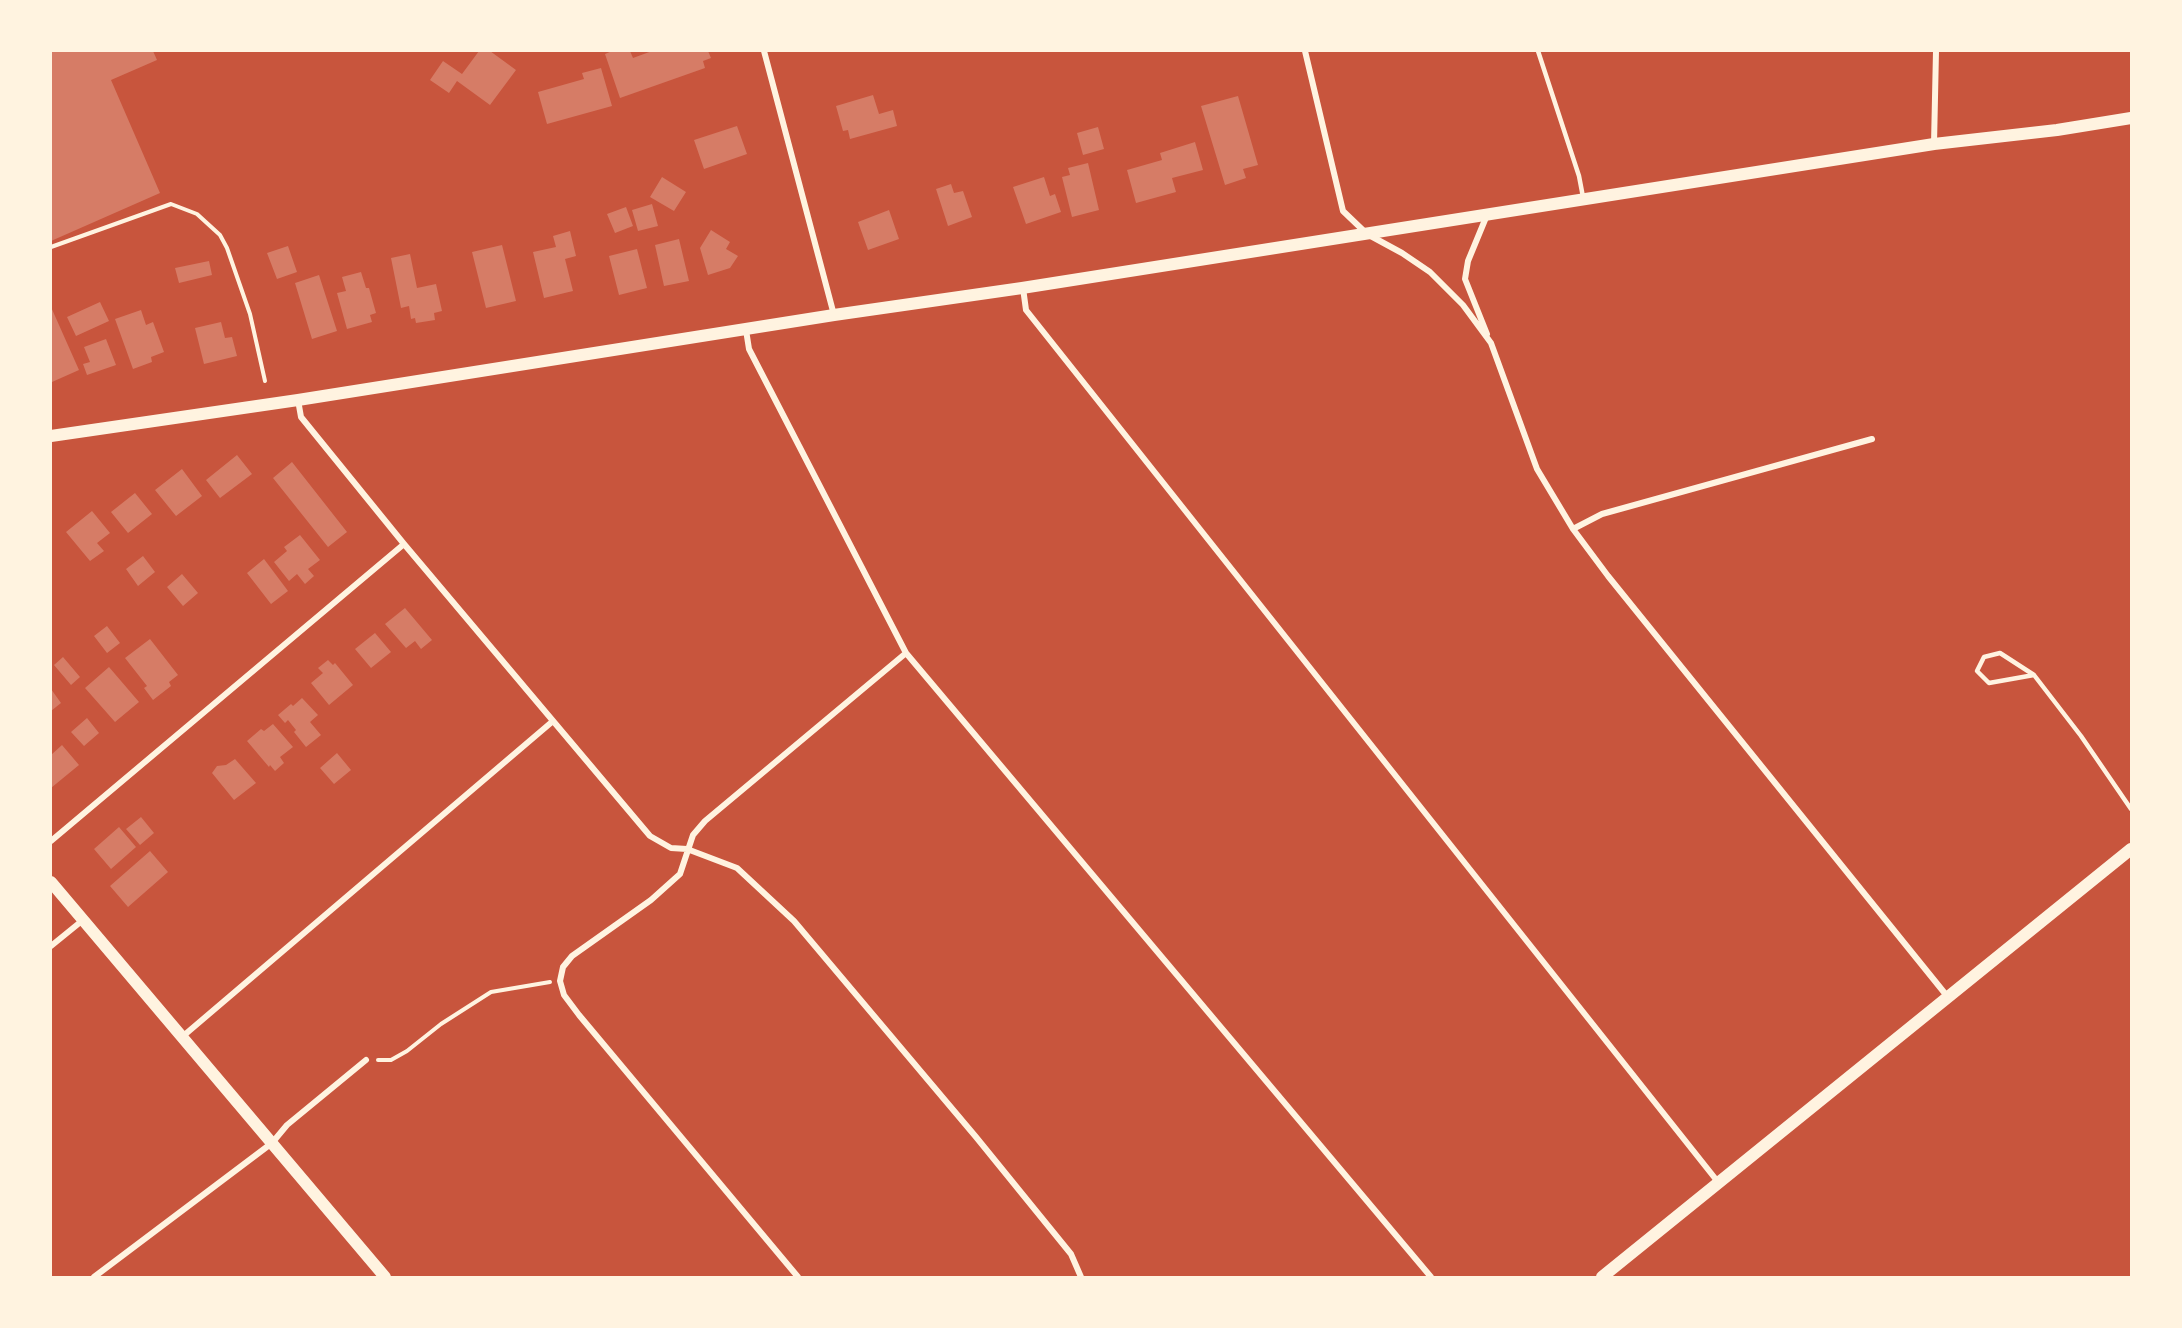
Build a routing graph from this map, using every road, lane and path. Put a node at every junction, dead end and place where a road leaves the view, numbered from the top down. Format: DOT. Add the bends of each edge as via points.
graph roads {
  1 [pos="764,51"];
  2 [pos="1305,51"];
  3 [pos="1538,51"];
  4 [pos="1936,51"];
  5 [pos="2131,118"];
  6 [pos="1934,144"];
  7 [pos="1583,200"];
  8 [pos="1487,215"];
  9 [pos="1367,234"];
  10 [pos="51,247"];
  11 [pos="1022,288"];
  12 [pos="834,315"];
  13 [pos="746,330"];
  14 [pos="1491,343"];
  15 [pos="265,381"];
  16 [pos="298,400"];
  17 [pos="51,436"];
  18 [pos="1872,439"];
  19 [pos="1573,529"];
  20 [pos="404,544"];
  21 [pos="906,653"];
  22 [pos="2034,675"];
  23 [pos="552,722"];
  24 [pos="2131,809"];
  25 [pos="51,841"];
  26 [pos="687,849"];
  27 [pos="2131,849"];
  28 [pos="51,882"];
  29 [pos="83,919"];
  30 [pos="51,946"];
  31 [pos="560,981"];
  32 [pos="1947,996"];
  33 [pos="182,1037"];
  34 [pos="366,1060"];
  35 [pos="272,1143"];
  36 [pos="1718,1182"];
  37 [pos="94,1277"];
  38 [pos="385,1277"];
  39 [pos="798,1277"];
  40 [pos="1081,1277"];
  41 [pos="1431,1277"];
  42 [pos="1602,1277"];
  1 -- 12 [label="street"];
  2 -- 9 [label="street" via="1343,212"];
  3 -- 7 [label="lane"];
  4 -- 6 [label="street"];
  5 -- 6 [label="main road"];
  6 -- 7 [label="main road"];
  7 -- 8 [label="main road"];
  8 -- 9 [label="main road"];
  8 -- 14 [label="street" via="1468,261 1466,279"];
  9 -- 11 [label="main road"];
  9 -- 14 [label="street" via="1430,272 1464,305"];
  10 -- 15 [label="path" via="171,204 197,214 220,235 227,248 250,314"];
  11 -- 12 [label="main road"];
  11 -- 36 [label="street" via="1026,310"];
  12 -- 13 [label="main road"];
  13 -- 16 [label="main road"];
  13 -- 21 [label="street" via="749,349"];
  14 -- 19 [label="street" via="1538,469"];
  16 -- 17 [label="main road"];
  16 -- 20 [label="street" via="301,417"];
  18 -- 19 [label="street" via="1602,514"];
  19 -- 32 [label="street"];
  20 -- 23 [label="street"];
  20 -- 25 [label="street"];
  21 -- 26 [label="street" via="705,821"];
  21 -- 41 [label="street"];
  22 -- 22 [label="lane" via="2000,653 1984,657 1977,671 1989,683"];
  22 -- 24 [label="lane"];
  23 -- 26 [label="street" via="650,836 671,848"];
  23 -- 33 [label="street"];
  26 -- 31 [label="street" via="675,878 651,900 572,956 563,967"];
  26 -- 40 [label="street" via="737,868 794,921 1071,1254"];
  27 -- 32 [label="main road"];
  28 -- 29 [label="main road"];
  29 -- 30 [label="street"];
  29 -- 33 [label="main road"];
  31 -- 34 [label="path" via="491,992 391,1060"];
  31 -- 39 [label="street" via="564,995 579,1015"];
  32 -- 36 [label="main road"];
  33 -- 35 [label="main road"];
  34 -- 35 [label="street" via="287,1125"];
  35 -- 37 [label="street"];
  35 -- 38 [label="main road"];
  36 -- 42 [label="main road"];
}
